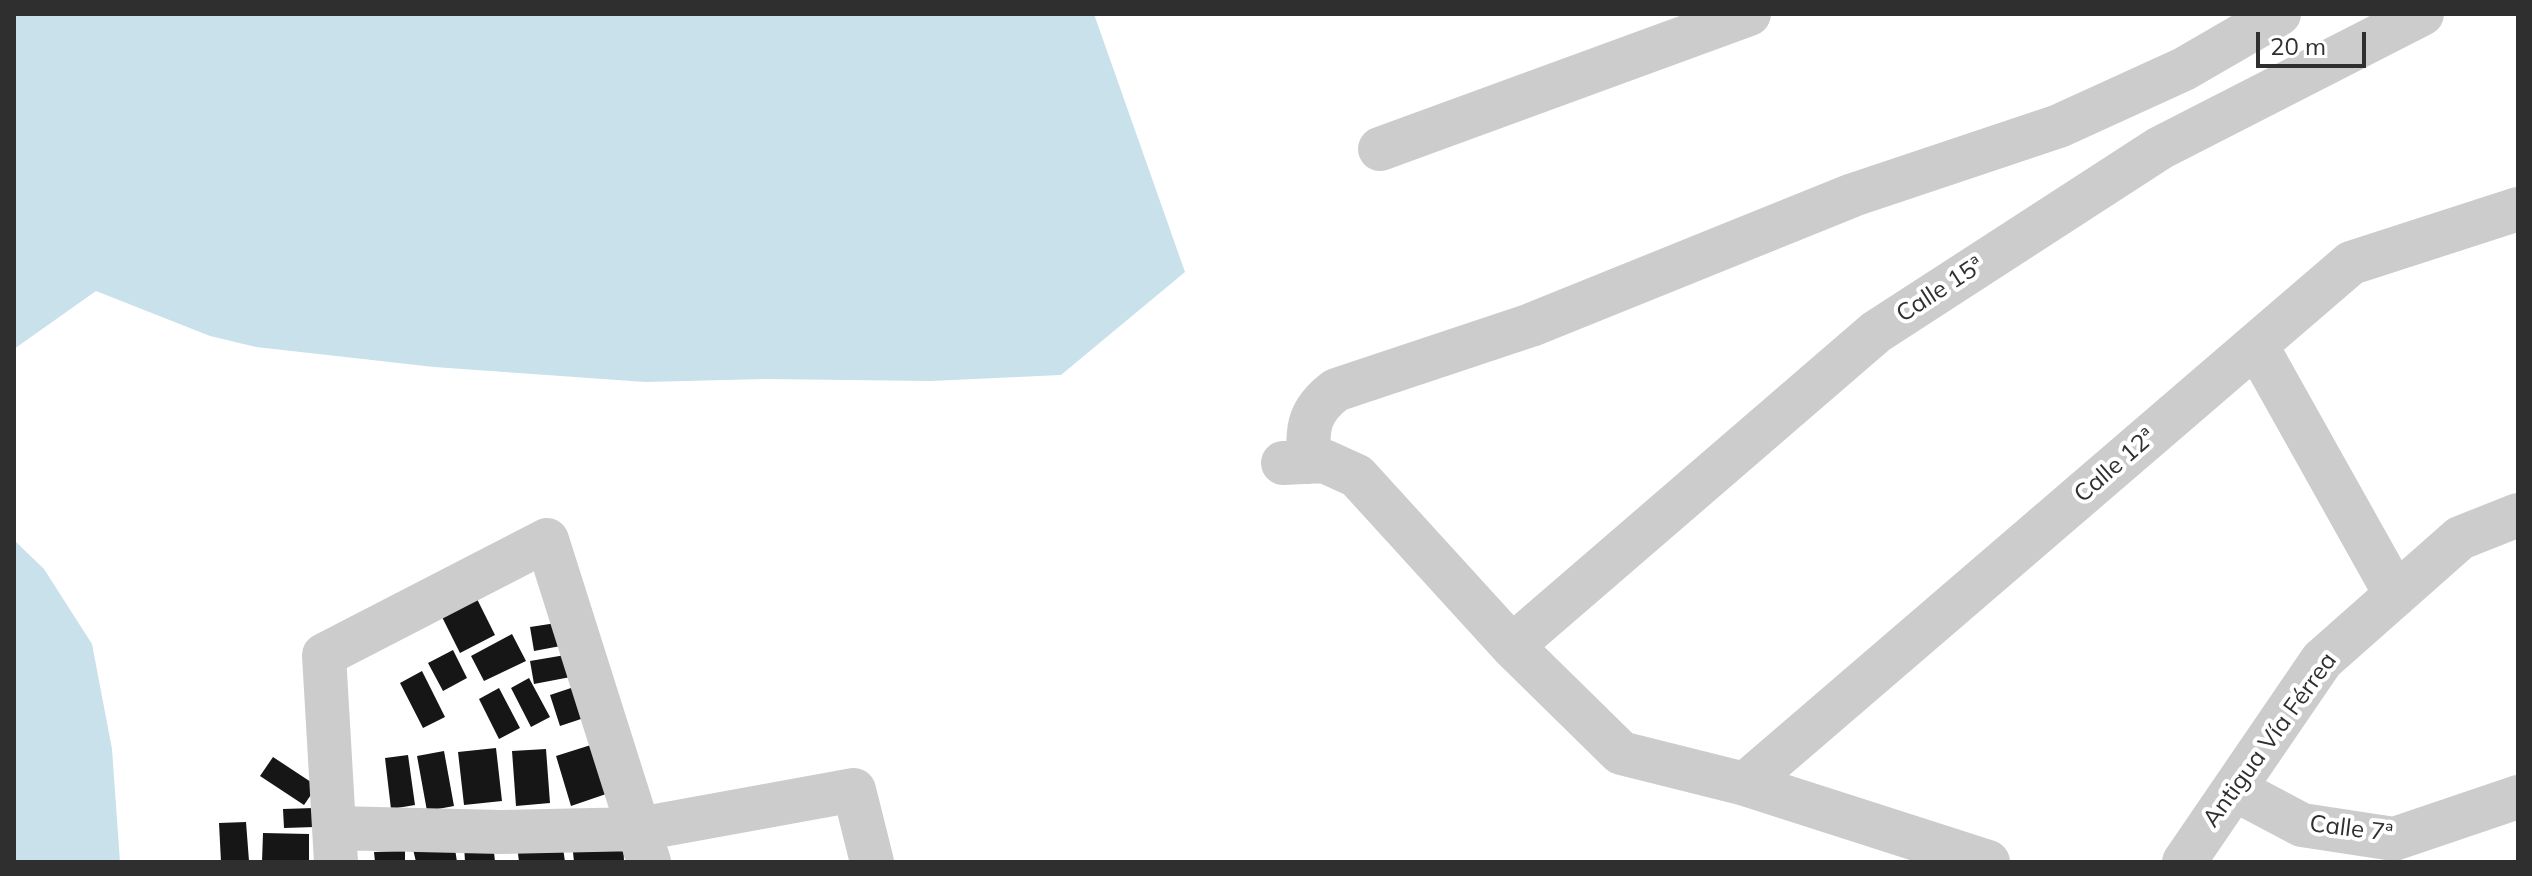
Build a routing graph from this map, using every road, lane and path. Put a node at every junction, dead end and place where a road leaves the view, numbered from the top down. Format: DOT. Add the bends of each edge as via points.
graph roads {
  1 [pos="1749,14"];
  2 [pos="2279,14"];
  3 [pos="2422,14"];
  4 [pos="1380,149"];
  5 [pos="2518,209"];
  6 [pos="2256,345"];
  7 [pos="2518,515"];
  8 [pos="2396,595"];
  9 [pos="1512,646"];
  10 [pos="1745,784"];
  11 [pos="2234,789"];
  12 [pos="2518,797"];
  13 [pos="335,845"];
  14 [pos="644,846"];
  15 [pos="872,862"];
  16 [pos="1988,862"];
  17 [pos="2184,862"];
  1 -- 4 [label="street"];
  2 -- 9 [label="street" via="2184,69 2059,126 1853,195 1531,325 1336,390 1318,404 1295,462 1324,461 1357,476"];
  3 -- 9 [label="street, Calle 15ª" via="2160,148 1876,332"];
  5 -- 6 [label="street, Calle 12ª" via="2351,263"];
  6 -- 8 [label="street"];
  6 -- 10 [label="street, Calle 12ª"];
  7 -- 8 [label="street, Antigua Vía Férrea" via="2460,538"];
  8 -- 11 [label="street, Antigua Vía Férrea" via="2322,660"];
  9 -- 10 [label="street" via="1621,753"];
  10 -- 16 [label="street"];
  11 -- 12 [label="street, Calle 7ª" via="2302,825 2394,839"];
  11 -- 17 [label="street, Antigua Vía Férrea"];
  13 -- 14 [label="street" via="501,832"];
  13 -- 14 [label="street" via="324,655 547,540"];
  14 -- 15 [label="street" via="854,790"];
}
